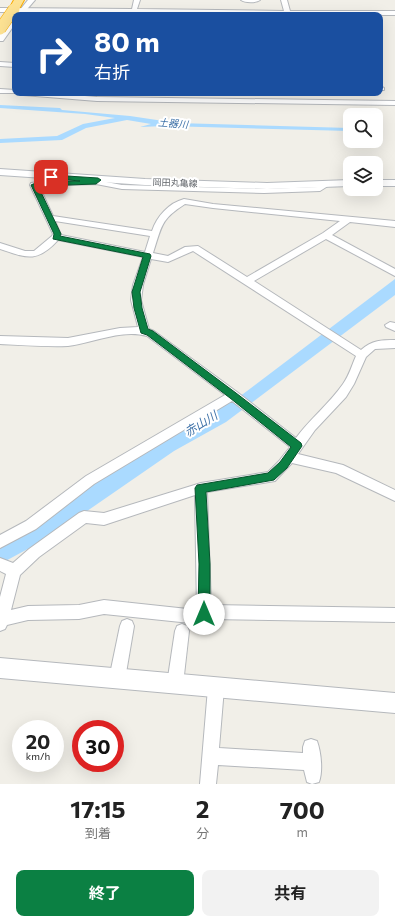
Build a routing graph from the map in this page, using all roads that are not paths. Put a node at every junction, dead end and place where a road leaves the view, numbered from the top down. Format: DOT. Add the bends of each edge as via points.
graph roads {
  1 [pos="32,0"];
  2 [pos="137,0"];
  3 [pos="244,0"];
  4 [pos="257,0"];
  5 [pos="284,0"];
  6 [pos="11,9"];
  7 [pos="42,12"];
  8 [pos="61,12"];
  9 [pos="130,12"];
  10 [pos="134,12"];
  11 [pos="287,12"];
  12 [pos="383,13"];
  13 [pos="395,13"];
  14 [pos="0,30"];
  15 [pos="0,39"];
  16 [pos="0,64"];
  17 [pos="12,65"];
  18 [pos="0,91"];
  19 [pos="12,92"];
  20 [pos="60,96"];
  21 [pos="132,96"];
  22 [pos="186,96"];
  23 [pos="357,96"];
  24 [pos="151,100"];
  25 [pos="321,102"];
  26 [pos="395,103"];
  27 [pos="0,172"];
  28 [pos="97,181"];
  29 [pos="343,183"];
  30 [pos="383,183"];
  31 [pos="395,183"];
  32 [pos="50,218"];
  33 [pos="349,219"];
  34 [pos="395,224"];
  35 [pos="155,234"];
  36 [pos="326,235"];
  37 [pos="56,237"];
  38 [pos="0,246"];
  39 [pos="147,256"];
  40 [pos="395,273"];
  41 [pos="247,282"];
  42 [pos="144,331"];
  43 [pos="0,340"];
  44 [pos="395,344"];
  45 [pos="362,355"];
  46 [pos="233,395"];
  47 [pos="297,446"];
  48 [pos="289,457"];
  49 [pos="201,488"];
  50 [pos="395,496"];
  51 [pos="0,542"];
  52 [pos="7,568"];
  53 [pos="204,614"];
  54 [pos="395,615"];
  55 [pos="1,622"];
  56 [pos="127,626"];
  57 [pos="182,631"];
  58 [pos="0,668"];
  59 [pos="117,678"];
  60 [pos="175,684"];
  61 [pos="216,688"];
  62 [pos="395,703"];
  63 [pos="210,756"];
  64 [pos="312,762"];
  65 [pos="208,784"];
  1 -- 6 [label="street"];
  2 -- 10 [label="street"];
  3 -- 4 [label="street"];
  5 -- 11 [label="street"];
  6 -- 7 [label="street"];
  6 -- 14 [label="highway, bridge"];
  6 -- 15 [label="street"];
  8 -- 9 [label="street" via="108,7"];
  12 -- 13 [label="street"];
  16 -- 17 [label="street"];
  18 -- 19 [label="street"];
  20 -- 24 [label="street"];
  21 -- 24 [label="street"];
  22 -- 24 [label="street"];
  23 -- 25 [label="street"];
  24 -- 25 [label="street"];
  25 -- 26 [label="street"];
  27 -- 28 [label="main road, 岡田丸亀線"];
  28 -- 29 [label="main road, 岡田丸亀線" via="267,186"];
  28 -- 32 [label="street" via="34,185"];
  30 -- 31 [label="main road"];
  32 -- 35 [label="street"];
  32 -- 37 [label="street"];
  33 -- 34 [label="street"];
  33 -- 35 [label="street" via="184,201 162,216"];
  33 -- 36 [label="street"];
  35 -- 39 [label="street"];
  36 -- 40 [label="street"];
  36 -- 41 [label="street"];
  37 -- 38 [label="street" via="43,251 33,255"];
  37 -- 39 [label="street"];
  39 -- 41 [label="street" via="168,259 189,248 195,248"];
  39 -- 42 [label="street" via="136,292"];
  41 -- 45 [label="street"];
  42 -- 43 [label="street" via="130,330 70,342 26,343"];
  42 -- 46 [label="street"];
  44 -- 45 [label="street" via="372,346"];
  45 -- 47 [label="street" via="342,394"];
  46 -- 47 [label="street"];
  46 -- 51 [label="street" via="90,480 31,525"];
  47 -- 48 [label="street"];
  48 -- 49 [label="street" via="271,477"];
  48 -- 50 [label="street" via="339,469"];
  49 -- 52 [label="street" via="104,519 84,517 34,553"];
  49 -- 53 [label="street"];
  52 -- 55 [label="street"];
  53 -- 54 [label="street" via="207,612"];
  53 -- 55 [label="street" via="200,617 180,616 104,607 79,612 28,613"];
  56 -- 59 [label="street"];
  57 -- 60 [label="street"];
  58 -- 59 [label="street"];
  59 -- 60 [label="street"];
  60 -- 61 [label="street"];
  61 -- 62 [label="street"];
  61 -- 63 [label="street"];
  63 -- 64 [label="street"];
  63 -- 65 [label="street"];
}
